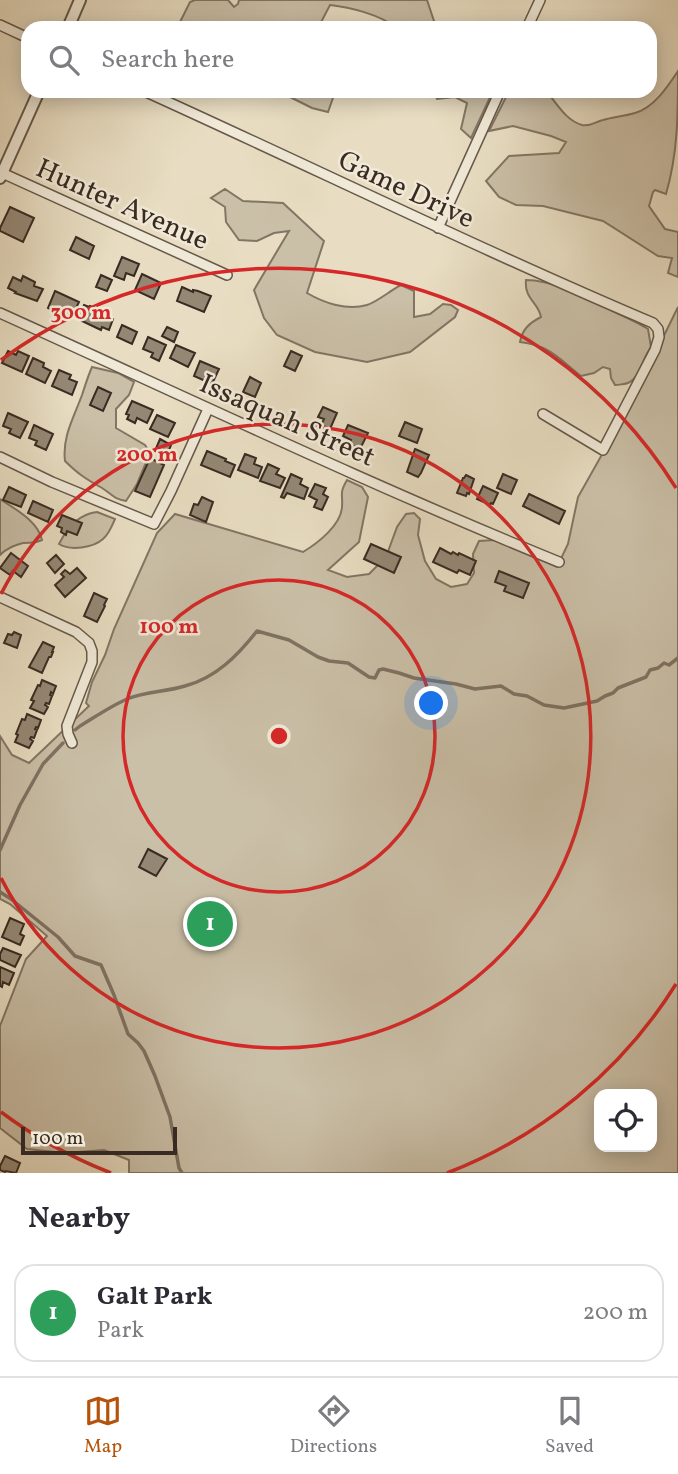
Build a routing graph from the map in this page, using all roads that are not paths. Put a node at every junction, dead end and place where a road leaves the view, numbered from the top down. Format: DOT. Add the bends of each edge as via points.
graph roads {
  1 [pos="80,0"];
  2 [pos="540,0"];
  3 [pos="71,21"];
  4 [pos="530,21"];
  5 [pos="0,25"];
  6 [pos="21,35"];
  7 [pos="36,98"];
  8 [pos="159,98"];
  9 [pos="497,98"];
  10 [pos="1,174"];
  11 [pos="438,228"];
  12 [pos="227,275"];
  13 [pos="0,313"];
  14 [pos="208,409"];
  15 [pos="543,414"];
  16 [pos="0,457"];
  17 [pos="559,562"];
  18 [pos="0,597"];
  19 [pos="72,743"];
  1 -- 3 [label="street"];
  2 -- 4 [label="street"];
  5 -- 6 [label="street"];
  7 -- 10 [label="street"];
  8 -- 11 [label="street, Game Drive"];
  9 -- 11 [label="street"];
  10 -- 12 [label="street, Hunter Avenue"];
  11 -- 15 [label="street, Game Drive" via="658,328 654,350 603,450"];
  13 -- 14 [label="street, Issaquah Street"];
  14 -- 16 [label="street" via="154,524"];
  14 -- 17 [label="street, Issaquah Street"];
  18 -- 19 [label="street" via="76,632 89,643 90,670 67,726"];
}
